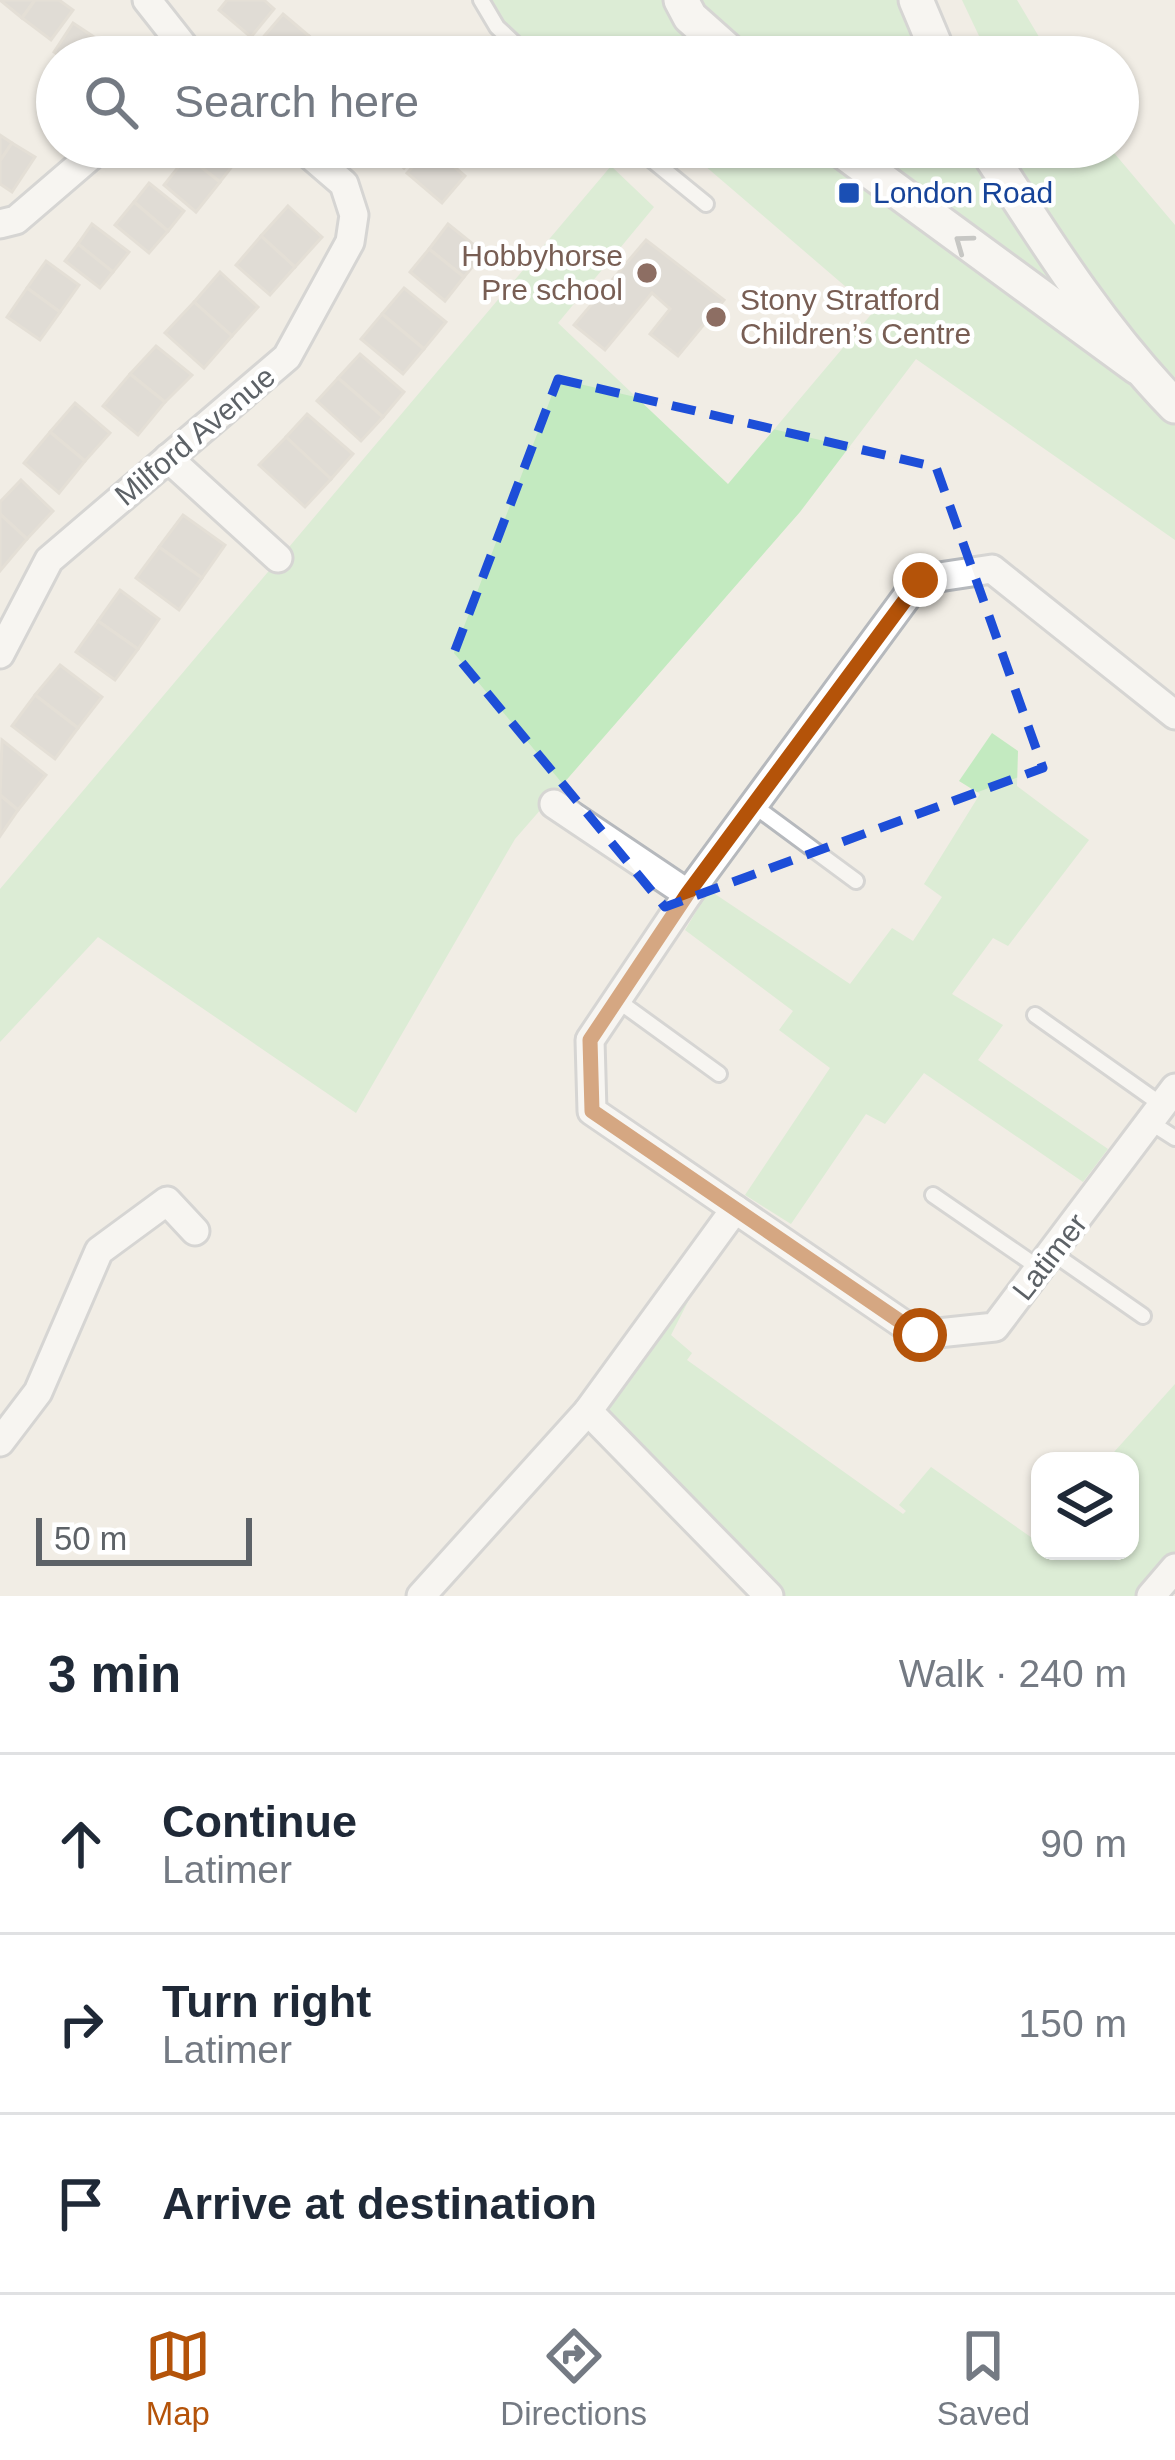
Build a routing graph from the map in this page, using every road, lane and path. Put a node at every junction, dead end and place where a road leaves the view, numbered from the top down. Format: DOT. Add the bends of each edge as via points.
graph roads {
  1 [pos="146,0"];
  2 [pos="481,0"];
  3 [pos="680,0"];
  4 [pos="916,0"];
  5 [pos="175,36"];
  6 [pos="506,36"];
  7 [pos="711,36"];
  8 [pos="931,36"];
  9 [pos="77,168"];
  10 [pos="325,168"];
  11 [pos="662,168"];
  12 [pos="863,168"];
  13 [pos="999,168"];
  14 [pos="706,204"];
  15 [pos="0,224"];
  16 [pos="1137,367"];
  17 [pos="1175,406"];
  18 [pos="168,458"];
  19 [pos="278,558"];
  20 [pos="0,654"];
  21 [pos="1175,715"];
  22 [pos="554,804"];
  23 [pos="753,806"];
  24 [pos="856,880"];
  25 [pos="688,893"];
  26 [pos="616,1000"];
  27 [pos="1035,1015"];
  28 [pos="719,1074"];
  29 [pos="1163,1105"];
  30 [pos="1175,1138"];
  31 [pos="933,1195"];
  32 [pos="735,1209"];
  33 [pos="195,1231"];
  34 [pos="1048,1262"];
  35 [pos="1143,1316"];
  36 [pos="587,1411"];
  37 [pos="0,1442"];
  38 [pos="1175,1568"];
  39 [pos="421,1596"];
  40 [pos="769,1596"];
  41 [pos="1151,1596"];
  1 -- 5 [label="street"];
  2 -- 6 [label="lane"];
  3 -- 7 [label="street"];
  4 -- 8 [label="street"];
  9 -- 15 [label="street" via="16,220"];
  10 -- 18 [label="street, Milford Avenue" via="344,184 354,215 350,242 287,357"];
  11 -- 14 [label="lane"];
  16 -- 12 [label="street, one-way"];
  13 -- 16 [label="street"];
  16 -- 17 [label="street"];
  18 -- 19 [label="street"];
  18 -- 20 [label="street, Milford Avenue" via="50,560"];
  21 -- 23 [label="street, Latimer" via="992,569 920,580"];
  22 -- 25 [label="street"];
  23 -- 24 [label="lane"];
  23 -- 25 [label="street, Latimer"];
  25 -- 26 [label="street, Latimer"];
  26 -- 28 [label="lane"];
  26 -- 32 [label="street, Latimer" via="590,1040 592,1111"];
  27 -- 29 [label="lane"];
  29 -- 30 [label="lane"];
  29 -- 34 [label="street, Latimer"];
  31 -- 34 [label="lane"];
  32 -- 34 [label="street, Latimer" via="920,1335 994,1327"];
  32 -- 36 [label="street"];
  33 -- 37 [label="street" via="167,1201 99,1250 38,1392"];
  34 -- 35 [label="lane"];
  36 -- 39 [label="street"];
  36 -- 40 [label="street"];
  38 -- 41 [label="street"];
}
